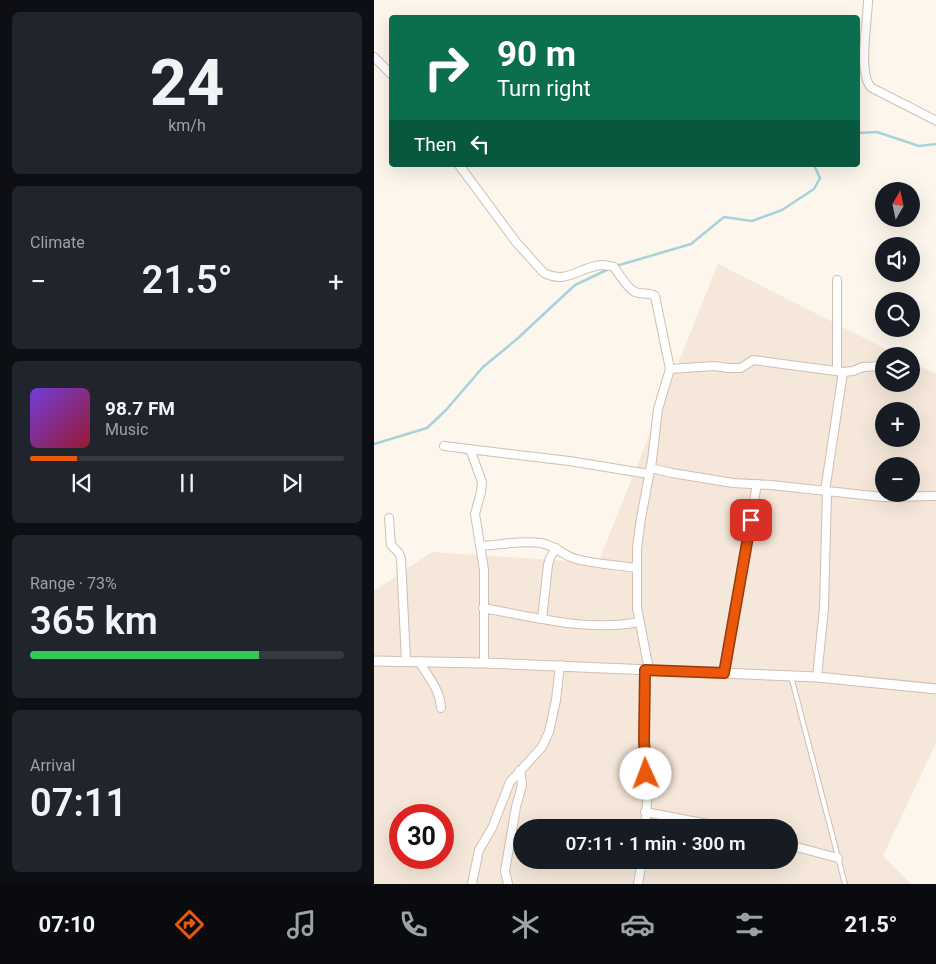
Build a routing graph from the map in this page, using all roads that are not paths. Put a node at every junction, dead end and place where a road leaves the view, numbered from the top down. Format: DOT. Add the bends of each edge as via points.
graph roads {
  1 [pos="868,0"];
  2 [pos="374,57"];
  3 [pos="389,72"];
  4 [pos="936,121"];
  5 [pos="460,167"];
  6 [pos="837,280"];
  7 [pos="875,367"];
  8 [pos="670,368"];
  9 [pos="840,371"];
  10 [pos="444,446"];
  11 [pos="470,449"];
  12 [pos="650,471"];
  13 [pos="757,484"];
  14 [pos="826,491"];
  15 [pos="936,496"];
  16 [pos="389,518"];
  17 [pos="480,546"];
  18 [pos="556,548"];
  19 [pos="637,568"];
  20 [pos="483,608"];
  21 [pos="542,619"];
  22 [pos="639,622"];
  23 [pos="374,661"];
  24 [pos="406,661"];
  25 [pos="419,661"];
  26 [pos="484,663"];
  27 [pos="560,666"];
  28 [pos="647,670"];
  29 [pos="724,673"];
  30 [pos="791,676"];
  31 [pos="817,677"];
  32 [pos="936,689"];
  33 [pos="441,708"];
  34 [pos="520,770"];
  35 [pos="645,812"];
  36 [pos="645,819"];
  37 [pos="682,819"];
  38 [pos="798,847"];
  39 [pos="838,858"];
  40 [pos="640,869"];
  41 [pos="472,884"];
  42 [pos="508,884"];
  43 [pos="638,884"];
  44 [pos="845,884"];
  1 -- 4 [label="street" via="866,80 872,88"];
  2 -- 3 [label="street"];
  5 -- 8 [label="street" via="516,242 544,273 571,276 602,265 614,267 633,291 655,296"];
  6 -- 9 [label="street"];
  7 -- 9 [label="street"];
  8 -- 9 [label="street" via="741,368 752,360"];
  8 -- 12 [label="street" via="658,409"];
  9 -- 14 [label="street"];
  10 -- 11 [label="street"];
  11 -- 12 [label="street"];
  11 -- 17 [label="street" via="482,482 475,514"];
  12 -- 13 [label="street"];
  12 -- 19 [label="street" via="641,518"];
  13 -- 14 [label="street"];
  13 -- 29 [label="street"];
  14 -- 15 [label="street" via="883,498"];
  14 -- 31 [label="street" via="824,608"];
  16 -- 24 [label="street" via="391,545 401,559"];
  17 -- 18 [label="street" via="531,542"];
  17 -- 20 [label="street" via="484,570"];
  18 -- 19 [label="street" via="575,559"];
  18 -- 21 [label="street" via="548,565"];
  19 -- 22 [label="street"];
  20 -- 21 [label="street"];
  20 -- 26 [label="street"];
  21 -- 22 [label="street" via="600,626"];
  22 -- 28 [label="street"];
  23 -- 24 [label="street"];
  24 -- 25 [label="street"];
  25 -- 26 [label="street"];
  25 -- 33 [label="street" via="437,689"];
  26 -- 27 [label="street"];
  27 -- 28 [label="street"];
  27 -- 34 [label="street" via="549,732 542,747"];
  28 -- 29 [label="street"];
  28 -- 35 [label="street"];
  29 -- 30 [label="street"];
  30 -- 31 [label="street"];
  30 -- 39 [label="lane"];
  31 -- 32 [label="street"];
  34 -- 41 [label="street" via="510,782 492,828 479,850"];
  34 -- 42 [label="street" via="522,785 505,871"];
  35 -- 36 [label="street"];
  35 -- 37 [label="street"];
  38 -- 39 [label="street"];
  39 -- 44 [label="lane"];
  40 -- 43 [label="street"];
}
